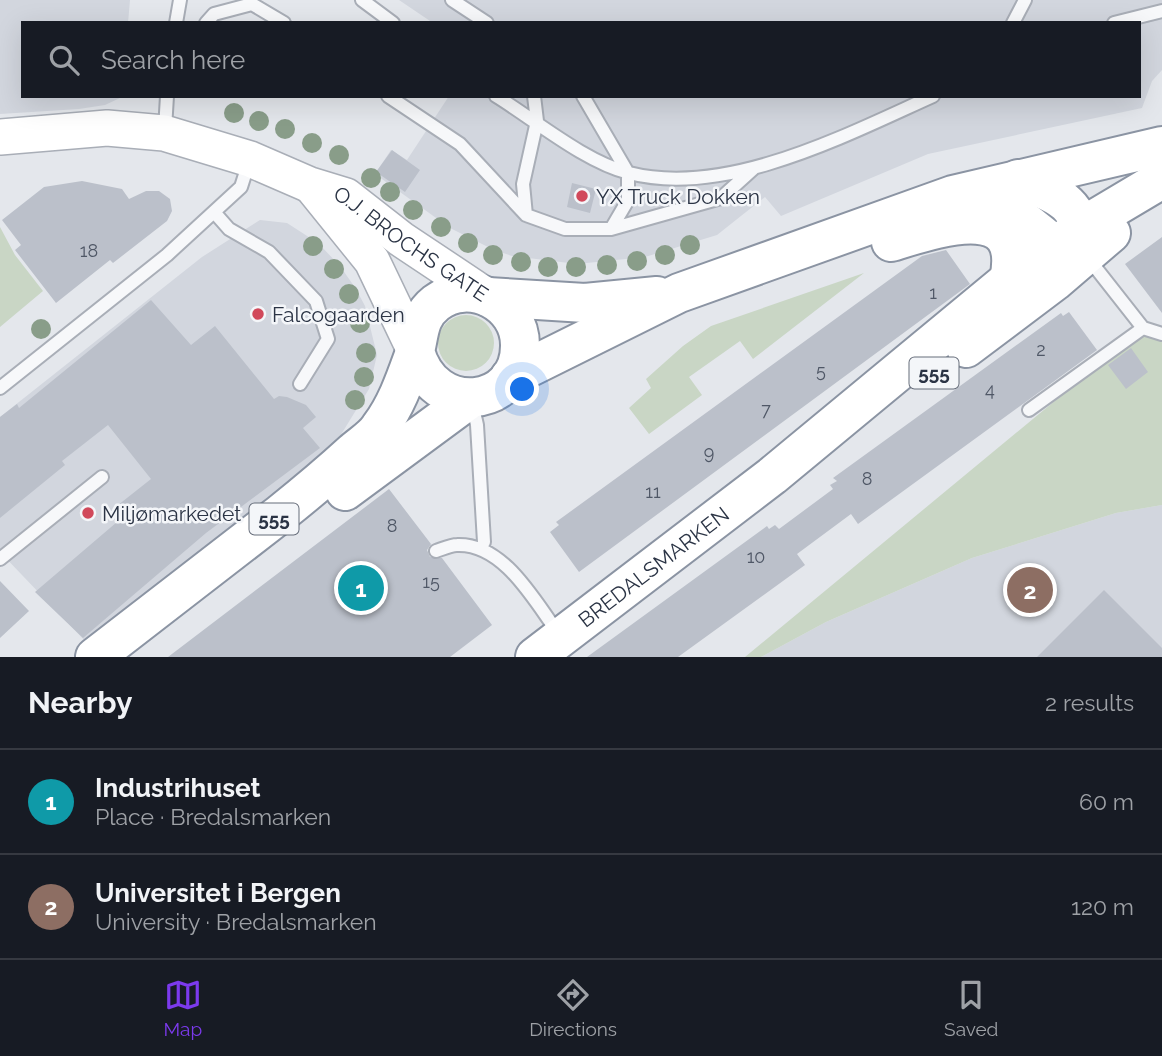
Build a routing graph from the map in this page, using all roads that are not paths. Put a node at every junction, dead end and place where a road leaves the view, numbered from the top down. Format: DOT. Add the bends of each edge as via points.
graph roads {
  1 [pos="180,0"];
  2 [pos="362,0"];
  3 [pos="452,0"];
  4 [pos="1026,0"];
  5 [pos="1162,11"];
  6 [pos="176,21"];
  7 [pos="208,21"];
  8 [pos="281,21"];
  9 [pos="390,21"];
  10 [pos="484,21"];
  11 [pos="1014,21"];
  12 [pos="1122,21"];
  13 [pos="167,98"];
  14 [pos="391,98"];
  15 [pos="499,98"];
  16 [pos="534,98"];
  17 [pos="584,98"];
  18 [pos="928,98"];
  19 [pos="537,121"];
  20 [pos="164,133"];
  21 [pos="0,137"];
  22 [pos="1162,146"];
  23 [pos="250,159"];
  24 [pos="758,164"];
  25 [pos="628,173"];
  26 [pos="1018,179"];
  27 [pos="1162,179"];
  28 [pos="310,185"];
  29 [pos="1162,202"];
  30 [pos="214,212"];
  31 [pos="526,215"];
  32 [pos="887,220"];
  33 [pos="611,229"];
  34 [pos="1074,242"];
  35 [pos="721,278"];
  36 [pos="1009,280"];
  37 [pos="678,293"];
  38 [pos="488,297"];
  39 [pos="1143,328"];
  40 [pos="1162,334"];
  41 [pos="415,351"];
  42 [pos="510,377"];
  43 [pos="300,384"];
  44 [pos="0,388"];
  45 [pos="471,398"];
  46 [pos="1029,410"];
  47 [pos="772,476"];
  48 [pos="102,477"];
  49 [pos="484,542"];
  50 [pos="436,551"];
  51 [pos="0,559"];
  52 [pos="548,647"];
  53 [pos="95,657"];
  54 [pos="126,657"];
  1 -- 6 [label="lane"];
  2 -- 9 [label="lane"];
  3 -- 10 [label="lane"];
  4 -- 11 [label="lane"];
  5 -- 12 [label="lane"];
  7 -- 8 [label="lane" via="252,4"];
  13 -- 20 [label="lane"];
  14 -- 31 [label="lane" via="460,144"];
  15 -- 19 [label="lane"];
  16 -- 19 [label="lane"];
  17 -- 25 [label="lane"];
  18 -- 24 [label="lane"];
  19 -- 25 [label="lane"];
  19 -- 31 [label="lane" via="523,184"];
  20 -- 21 [label="main road, O.J. BROCHS GATE" via="107,128"];
  20 -- 23 [label="main road, O.J. BROCHS GATE"];
  22 -- 26 [label="highway, O.J. BROCHS GATE / 555"];
  23 -- 28 [label="main road, O.J. BROCHS GATE"];
  23 -- 30 [label="lane" via="241,187"];
  24 -- 25 [label="lane" via="733,174 671,179"];
  24 -- 33 [label="lane" via="721,198"];
  25 -- 33 [label="lane" via="628,200"];
  26 -- 32 [label="highway, O.J. BROCHS GATE / 555" via="953,195"];
  26 -- 34 [label="highway" via="1072,207"];
  27 -- 34 [label="highway, 555"];
  28 -- 38 [label="main road, O.J. BROCHS GATE" via="346,196"];
  28 -- 41 [label="main road, O.J. BROCHS GATE" via="372,261"];
  29 -- 34 [label="highway, 555" via="1116,229"];
  30 -- 43 [label="lane" via="229,229 269,252 316,301 328,339"];
  30 -- 44 [label="lane"];
  31 -- 33 [label="lane" via="565,229"];
  32 -- 34 [label="highway, O.J. BROCHS GATE / 555" via="989,205"];
  32 -- 35 [label="highway, O.J. BROCHS GATE / 555"];
  34 -- 36 [label="highway, BREDALSMARKEN / 555"];
  34 -- 39 [label="lane"];
  34 -- 47 [label="highway, BREDALSMARKEN / 555" via="877,417"];
  35 -- 36 [label="highway, O.J. BROCHS GATE / 555" via="769,282 914,235 974,223 986,224 1002,236 1011,252"];
  35 -- 37 [label="highway, O.J. BROCHS GATE / 555"];
  36 -- 47 [label="highway, BREDALSMARKEN / 555"];
  37 -- 38 [label="highway, O.J. BROCHS GATE / 555" via="585,303"];
  37 -- 42 [label="highway, O.J. BROCHS GATE / 555"];
  38 -- 41 [label="highway, 555" via="471,292 436,303 424,316"];
  38 -- 42 [label="highway" via="507,311 519,332 520,348"];
  39 -- 40 [label="lane"];
  39 -- 46 [label="lane"];
  41 -- 45 [label="highway" via="419,366 434,385 455,397"];
  41 -- 53 [label="highway, 555" via="401,392 380,429 312,489"];
  42 -- 45 [label="highway, 555" via="486,395"];
  45 -- 49 [label="lane" via="477,425"];
  45 -- 54 [label="highway, 555"];
  47 -- 52 [label="highway, BREDALSMARKEN / 555"];
  48 -- 51 [label="lane"];
  50 -- 52 [label="lane" via="457,544 477,548 501,562 520,581"];
}
